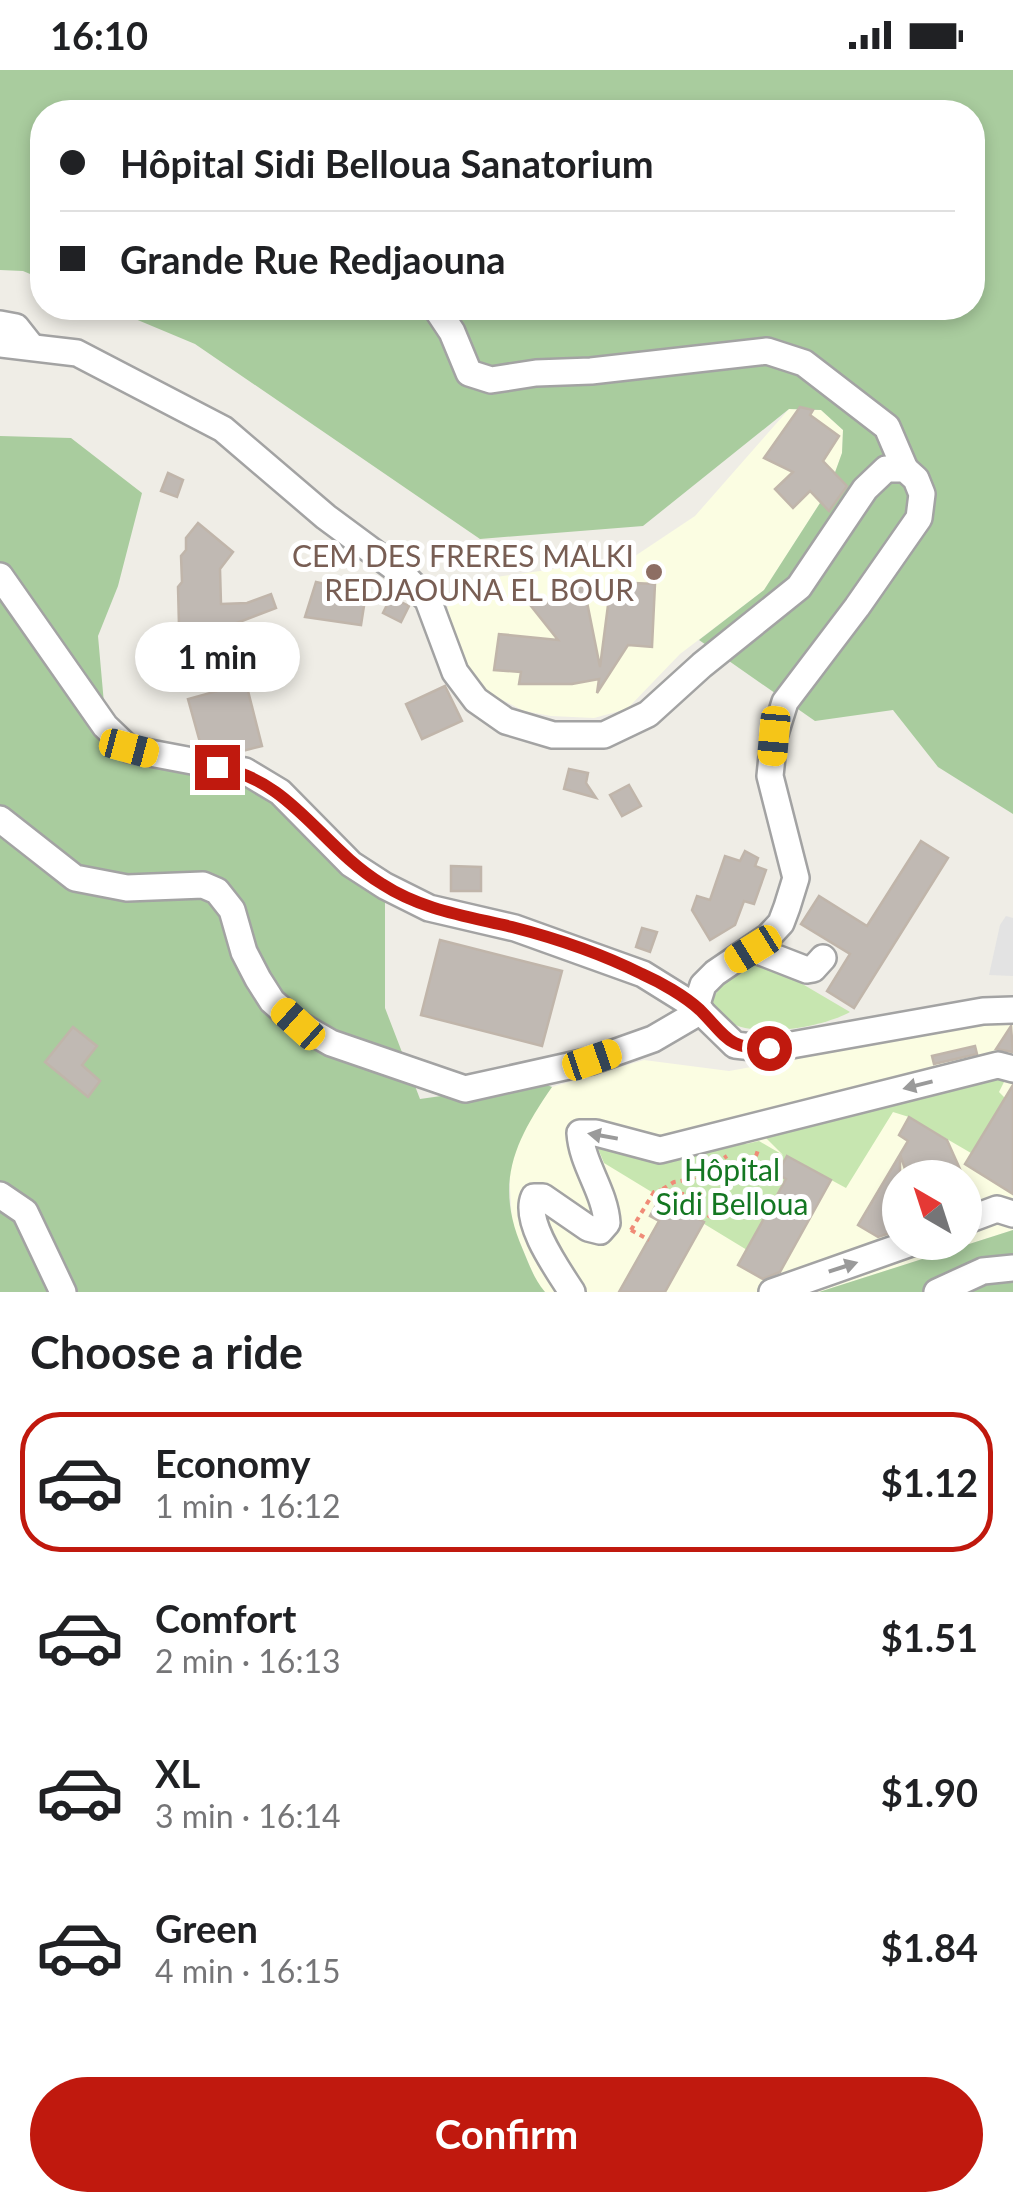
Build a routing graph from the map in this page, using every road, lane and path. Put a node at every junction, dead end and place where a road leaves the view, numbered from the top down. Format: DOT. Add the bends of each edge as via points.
graph roads {
  1 [pos="444,320"];
  2 [pos="0,324"];
  3 [pos="0,344"];
  4 [pos="31,346"];
  5 [pos="905,470"];
  6 [pos="0,576"];
  7 [pos="0,818"];
  8 [pos="753,949"];
  9 [pos="823,958"];
  10 [pos="699,1009"];
  11 [pos="1013,1010"];
  12 [pos="1013,1069"];
  13 [pos="770,1122"];
  14 [pos="737,1149"];
  15 [pos="661,1190"];
  16 [pos="722,1192"];
  17 [pos="0,1195"];
  18 [pos="1013,1214"];
  19 [pos="982,1215"];
  20 [pos="631,1230"];
  21 [pos="882,1253"];
  22 [pos="1013,1268"];
  23 [pos="63,1292"];
  24 [pos="572,1292"];
  25 [pos="772,1292"];
  26 [pos="937,1292"];
  1 -- 5 [label="street" via="469,373 491,380 767,351 785,355 888,427"];
  2 -- 4 [label="street" via="16,327"];
  3 -- 4 [label="street"];
  4 -- 5 [label="street" via="77,353 223,430 428,600 455,672 476,700 506,721 554,735 604,735 648,714 799,587 865,489 886,470"];
  5 -- 8 [label="street" via="922,494 919,518 785,702 774,736 770,776 796,878 781,923"];
  6 -- 10 [label="street" via="106,726 129,748 244,772 280,792 350,864 385,886 429,908 592,954 643,974"];
  7 -- 10 [label="street" via="75,878 128,888 203,884 217,890 232,910 258,980 298,1024 331,1043 466,1089 592,1060 652,1039"];
  8 -- 9 [label="street" via="807,970"];
  8 -- 10 [label="street" via="703,985"];
  10 -- 11 [label="street" via="735,1046 749,1049"];
  12 -- 13 [label="street, one-way" via="998,1065"];
  13 -- 16 [label="path" via="755,1136 754,1162"];
  13 -- 24 [label="street, one-way" via="660,1150 580,1133 607,1223 600,1231 588,1228 543,1196 530,1206"];
  14 -- 15 [label="path"];
  15 -- 16 [label="path"];
  15 -- 16 [label="path" via="711,1217"];
  15 -- 20 [label="path"];
  17 -- 23 [label="street" via="26,1212"];
  18 -- 19 [label="street" via="998,1209"];
  25 -- 21 [label="street, one-way"];
  22 -- 26 [label="street" via="983,1271"];
}
